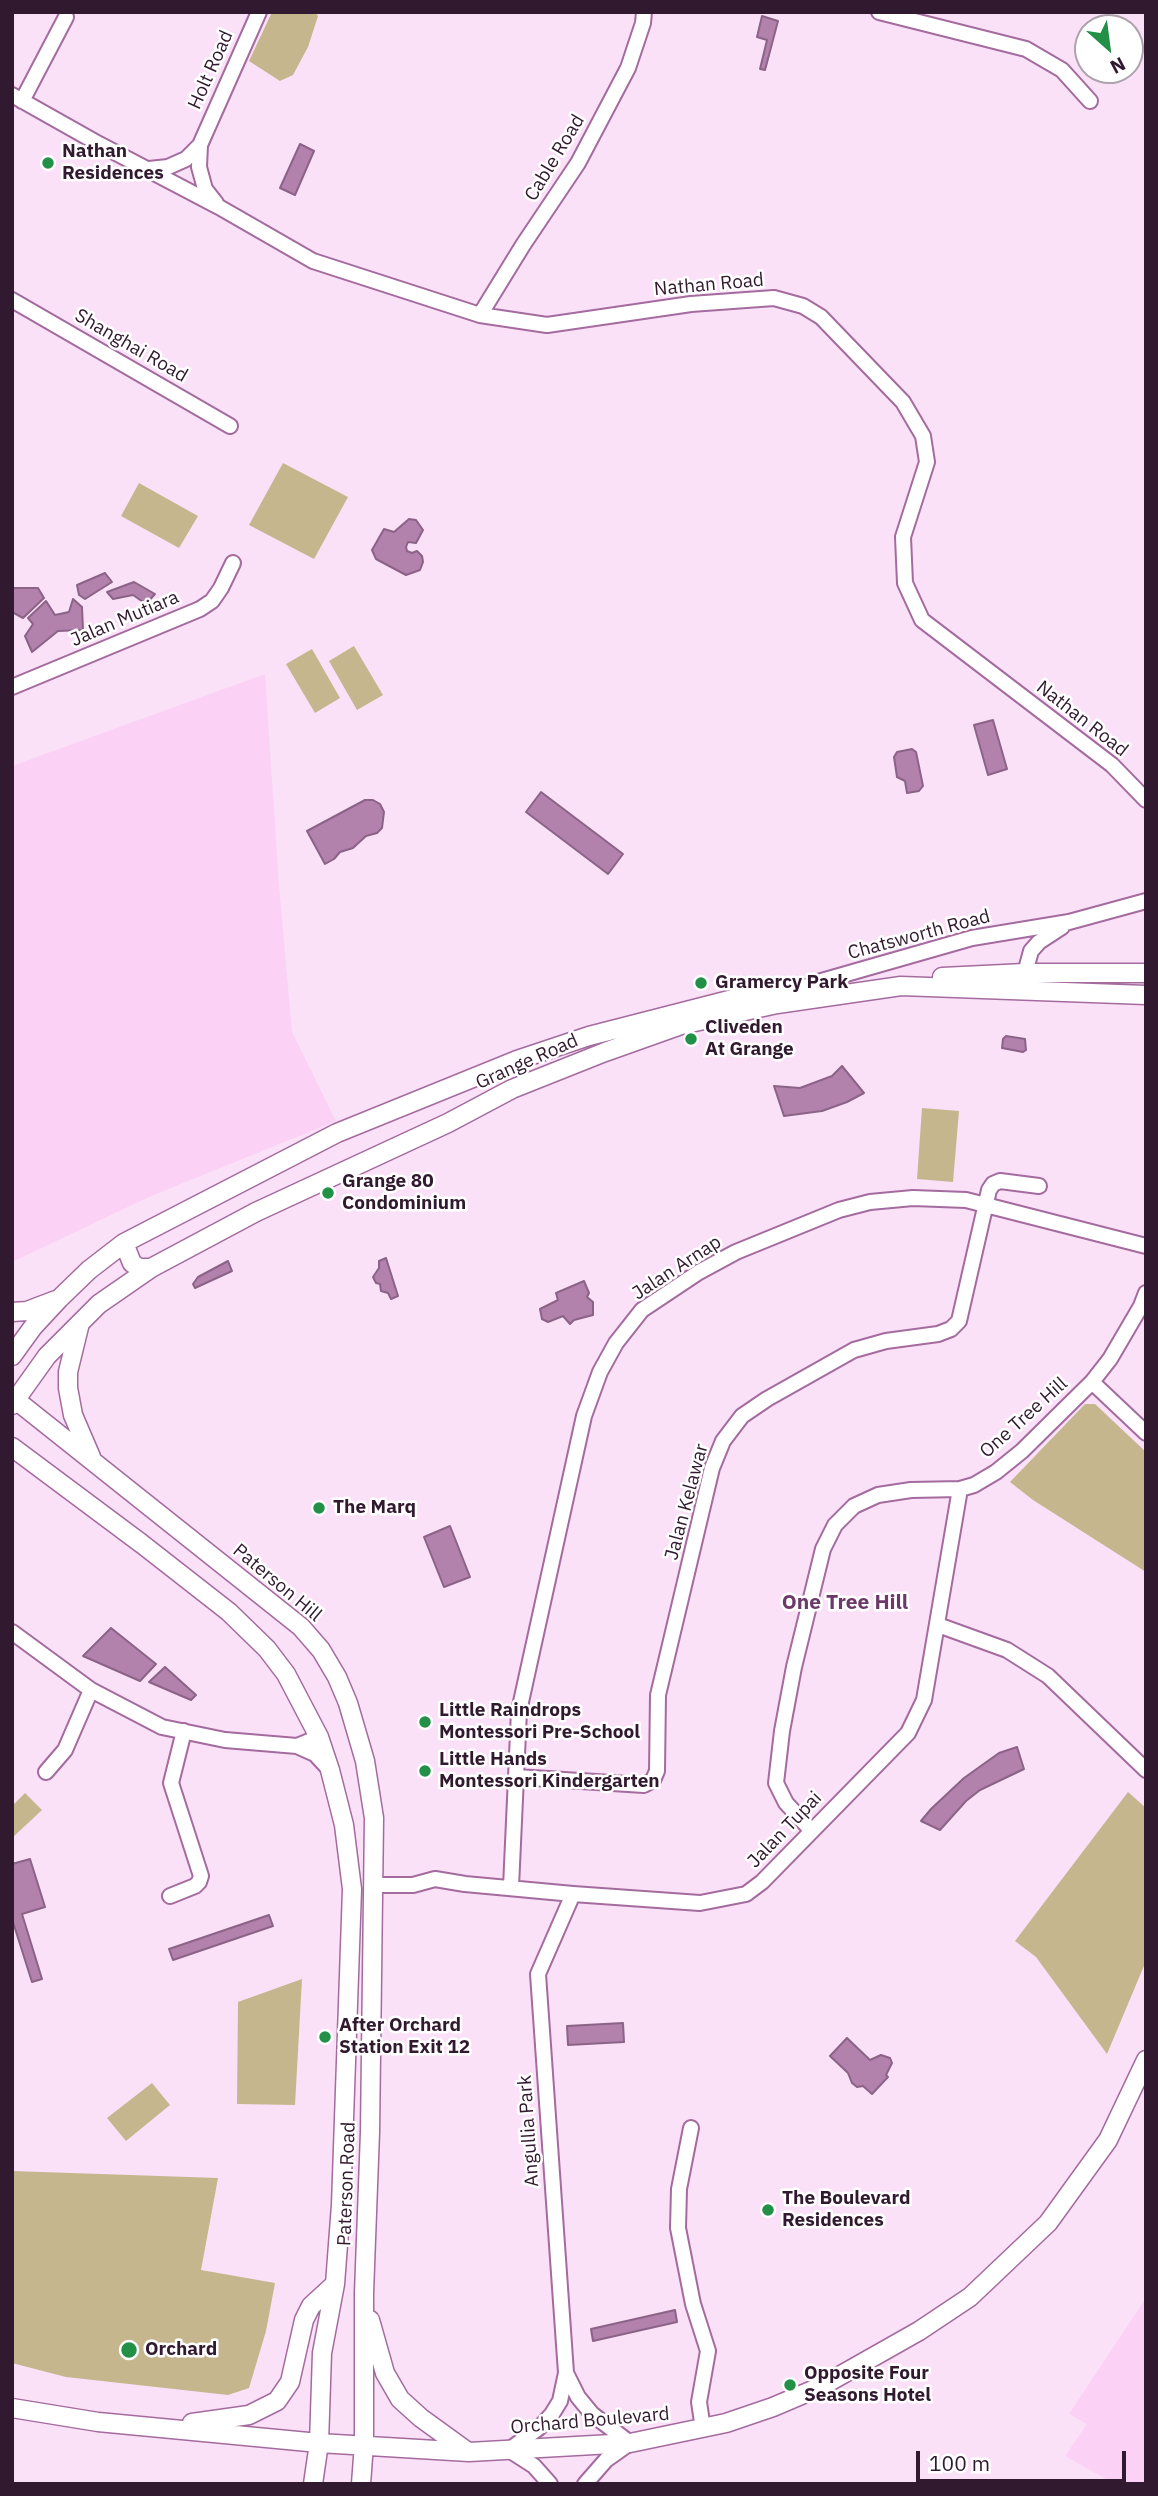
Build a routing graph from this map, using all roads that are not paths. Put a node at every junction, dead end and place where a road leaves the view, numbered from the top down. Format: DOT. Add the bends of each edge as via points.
graph roads {
  1 [pos="259,12"];
  2 [pos="644,12"];
  3 [pos="880,12"];
  4 [pos="66,17"];
  5 [pos="17,98"];
  6 [pos="1090,101"];
  7 [pos="200,145"];
  8 [pos="148,169"];
  9 [pos="219,207"];
  10 [pos="12,300"];
  11 [pos="480,315"];
  12 [pos="230,426"];
  13 [pos="233,564"];
  14 [pos="12,687"];
  15 [pos="1146,800"];
  16 [pos="1146,901"];
  17 [pos="1069,922"];
  18 [pos="1007,933"];
  19 [pos="1025,969"];
  20 [pos="1146,973"];
  21 [pos="800,988"];
  22 [pos="1146,995"];
  23 [pos="457,1083"];
  24 [pos="468,1112"];
  25 [pos="1039,1186"];
  26 [pos="985,1205"];
  27 [pos="124,1243"];
  28 [pos="1146,1246"];
  29 [pos="151,1268"];
  30 [pos="1146,1293"];
  31 [pos="59,1299"];
  32 [pos="12,1312"];
  33 [pos="80,1323"];
  34 [pos="12,1356"];
  35 [pos="1092,1382"];
  36 [pos="13,1401"];
  37 [pos="1146,1433"];
  38 [pos="12,1447"];
  39 [pos="91,1459"];
  40 [pos="960,1489"];
  41 [pos="938,1625"];
  42 [pos="12,1632"];
  43 [pos="91,1690"];
  44 [pos="184,1731"];
  45 [pos="319,1737"];
  46 [pos="297,1746"];
  47 [pos="330,1770"];
  48 [pos="1146,1770"];
  49 [pos="46,1772"];
  50 [pos="516,1777"];
  51 [pos="811,1830"];
  52 [pos="375,1885"];
  53 [pos="511,1887"];
  54 [pos="573,1894"];
  55 [pos="170,1896"];
  56 [pos="1146,2060"];
  57 [pos="691,2128"];
  58 [pos="335,2284"];
  59 [pos="364,2293"];
  60 [pos="566,2374"];
  61 [pos="12,2408"];
  62 [pos="157,2427"];
  63 [pos="703,2429"];
  64 [pos="319,2443"];
  65 [pos="630,2443"];
  66 [pos="364,2444"];
  67 [pos="509,2450"];
  68 [pos="469,2452"];
  69 [pos="313,2484"];
  70 [pos="361,2484"];
  71 [pos="550,2484"];
  72 [pos="585,2484"];
  1 -- 7 [label="street, Holt Road"];
  2 -- 11 [label="street, Cable Road" via="628,68 578,163"];
  3 -- 6 [label="street" via="1027,49 1062,70"];
  4 -- 5 [label="street"];
  5 -- 8 [label="street, Nathan Road"];
  7 -- 8 [label="street" via="186,159"];
  7 -- 9 [label="street, Holt Road" via="205,189"];
  8 -- 9 [label="street, Nathan Road"];
  9 -- 11 [label="street, Nathan Road" via="313,261"];
  10 -- 12 [label="street, Shanghai Road"];
  11 -- 15 [label="street, Nathan Road" via="547,325 691,304 774,298 821,317 903,401 923,436 927,463 903,537 905,583 922,620 1112,765"];
  13 -- 14 [label="street, Jalan Mutiara" via="206,605"];
  16 -- 17 [label="street, Chatsworth Road"];
  17 -- 18 [label="street, Chatsworth Road"];
  17 -- 19 [label="street, Chatsworth Road" via="1039,942"];
  18 -- 19 [label="street, Chatsworth Road" via="1021,941"];
  18 -- 21 [label="street, Chatsworth Road" via="972,938"];
  19 -- 20 [label="main road, Grange Road"];
  19 -- 21 [label="main road, Grange Road"];
  21 -- 23 [label="main road, Grange Road" via="724,1001 589,1036"];
  22 -- 24 [label="main road, Grange Road" via="901,986 777,1004 681,1025 512,1089"];
  23 -- 24 [label="main road" via="479,1092 478,1104"];
  23 -- 27 [label="main road, Grange Road" via="337,1133"];
  24 -- 29 [label="main road, Grange Road" via="256,1212"];
  25 -- 26 [label="street" via="1000,1181 989,1190"];
  26 -- 28 [label="street, Jalan Arnap"];
  26 -- 50 [label="street, Jalan Arnap" via="913,1198 839,1210 736,1252 642,1310 600,1372 584,1416 519,1711"];
  26 -- 50 [label="street, Jalan Kelawar" via="959,1321 951,1329 854,1350 742,1416 723,1441 712,1468 658,1695 653,1780 644,1785"];
  27 -- 29 [label="main road" via="132,1264"];
  27 -- 31 [label="main road, Grange Road"];
  29 -- 33 [label="main road, Grange Road"];
  30 -- 35 [label="street, One Tree Hill"];
  31 -- 32 [label="main road"];
  31 -- 34 [label="main road, Grange Road"];
  33 -- 36 [label="main road, Grange Road" via="47,1356"];
  33 -- 39 [label="main road" via="68,1388 73,1415"];
  35 -- 37 [label="street"];
  35 -- 40 [label="street, One Tree Hill" via="1022,1451 996,1472"];
  36 -- 39 [label="main road, Paterson Hill"];
  38 -- 45 [label="main road" via="229,1612 286,1674"];
  39 -- 52 [label="main road, Paterson Hill" via="292,1620 321,1650 348,1703 365,1761 374,1818"];
  40 -- 41 [label="street, Jalan Tupai"];
  40 -- 51 [label="street, One Tree Hill" via="878,1495 854,1506 835,1525 824,1549 792,1680 776,1783 786,1803"];
  41 -- 48 [label="street" via="1007,1650 1048,1676"];
  41 -- 51 [label="street, Jalan Tupai" via="924,1700 908,1733"];
  42 -- 43 [label="street"];
  43 -- 44 [label="street" via="162,1727"];
  43 -- 49 [label="street" via="65,1750"];
  44 -- 46 [label="street" via="225,1740"];
  44 -- 55 [label="street" via="171,1783 201,1876 195,1886"];
  45 -- 46 [label="street"];
  45 -- 47 [label="main road"];
  46 -- 47 [label="street" via="315,1754"];
  47 -- 58 [label="main road, Paterson Road" via="345,1825 352,1889"];
  50 -- 53 [label="street, Jalan Arnap"];
  51 -- 54 [label="street, Jalan Tupai" via="746,1894 700,1903"];
  52 -- 53 [label="street, Jalan Tupai" via="413,1885 435,1879"];
  52 -- 59 [label="main road, Paterson Road"];
  53 -- 54 [label="street, Jalan Tupai"];
  54 -- 60 [label="street, Angullia Park" via="538,1974"];
  56 -- 63 [label="main road, Orchard Boulevard" via="1108,2140 1048,2223 970,2297 820,2387"];
  57 -- 63 [label="street" via="679,2189 678,2228 708,2351 699,2402"];
  58 -- 62 [label="main road" via="311,2306 290,2382 277,2401 249,2415"];
  58 -- 64 [label="main road, Paterson Road" via="322,2353"];
  59 -- 66 [label="main road, Paterson Road"];
  59 -- 68 [label="main road" via="385,2373 400,2399"];
  60 -- 65 [label="street, Angullia Park" via="592,2414"];
  60 -- 67 [label="street, Angullia Park" via="552,2414"];
  61 -- 62 [label="main road, Orchard Boulevard" via="98,2423"];
  62 -- 64 [label="main road, Orchard Boulevard"];
  63 -- 65 [label="main road, Orchard Boulevard"];
  64 -- 66 [label="main road, Orchard Boulevard"];
  64 -- 69 [label="main road, Paterson Road"];
  65 -- 67 [label="main road, Orchard Boulevard"];
  65 -- 72 [label="street" via="606,2460"];
  66 -- 68 [label="main road, Orchard Boulevard"];
  66 -- 70 [label="main road, Paterson Road"];
  67 -- 68 [label="main road, Orchard Boulevard"];
  67 -- 71 [label="street" via="534,2466"];
}
